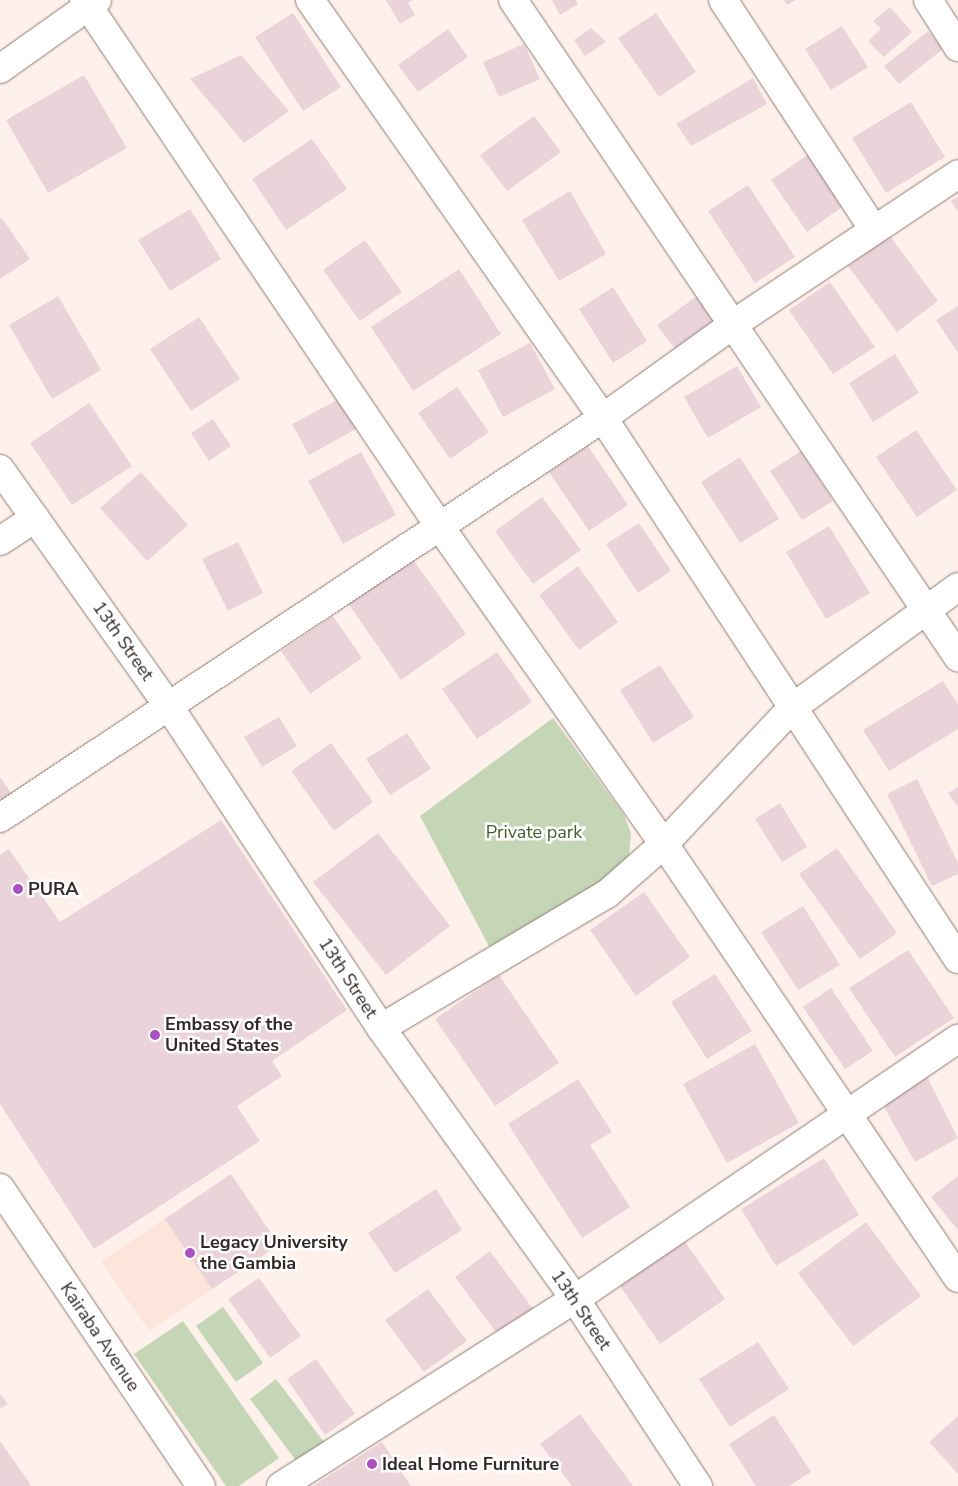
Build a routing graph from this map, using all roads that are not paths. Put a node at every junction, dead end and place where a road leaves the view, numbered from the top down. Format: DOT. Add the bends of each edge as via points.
graph roads {
  1 [pos="310,0"];
  2 [pos="514,0"];
  3 [pos="722,0"];
  4 [pos="928,0"];
  5 [pos="90,2"];
  6 [pos="958,47"];
  7 [pos="0,68"];
  8 [pos="958,174"];
  9 [pos="874,230"];
  10 [pos="735,323"];
  11 [pos="603,418"];
  12 [pos="0,469"];
  13 [pos="35,518"];
  14 [pos="438,524"];
  15 [pos="0,541"];
  16 [pos="958,587"];
  17 [pos="928,612"];
  18 [pos="958,657"];
  19 [pos="168,705"];
  20 [pos="792,708"];
  21 [pos="0,818"];
  22 [pos="664,844"];
  23 [pos="958,959"];
  24 [pos="381,1028"];
  25 [pos="958,1040"];
  26 [pos="849,1115"];
  27 [pos="0,1188"];
  28 [pos="958,1278"];
  29 [pos="575,1299"];
  30 [pos="201,1486"];
  31 [pos="282,1486"];
  32 [pos="698,1486"];
  1 -- 11 [label="street"];
  2 -- 10 [label="street"];
  3 -- 9 [label="street"];
  4 -- 6 [label="street"];
  5 -- 7 [label="street"];
  5 -- 14 [label="street"];
  8 -- 9 [label="street"];
  9 -- 10 [label="street"];
  10 -- 11 [label="street"];
  10 -- 17 [label="street"];
  11 -- 14 [label="street"];
  11 -- 20 [label="street"];
  12 -- 13 [label="street, 13th Street"];
  13 -- 15 [label="street"];
  13 -- 19 [label="street, 13th Street"];
  14 -- 19 [label="street"];
  14 -- 22 [label="street"];
  16 -- 17 [label="street"];
  17 -- 18 [label="street"];
  17 -- 20 [label="street"];
  19 -- 21 [label="street"];
  19 -- 24 [label="street, 13th Street"];
  20 -- 22 [label="street"];
  20 -- 23 [label="street"];
  22 -- 24 [label="street" via="607,894"];
  22 -- 26 [label="street"];
  24 -- 29 [label="street, 13th Street"];
  25 -- 26 [label="street"];
  26 -- 28 [label="street"];
  26 -- 29 [label="street"];
  27 -- 30 [label="street, Kairaba Avenue"];
  29 -- 31 [label="street"];
  29 -- 32 [label="street, 13th Street"];
}
